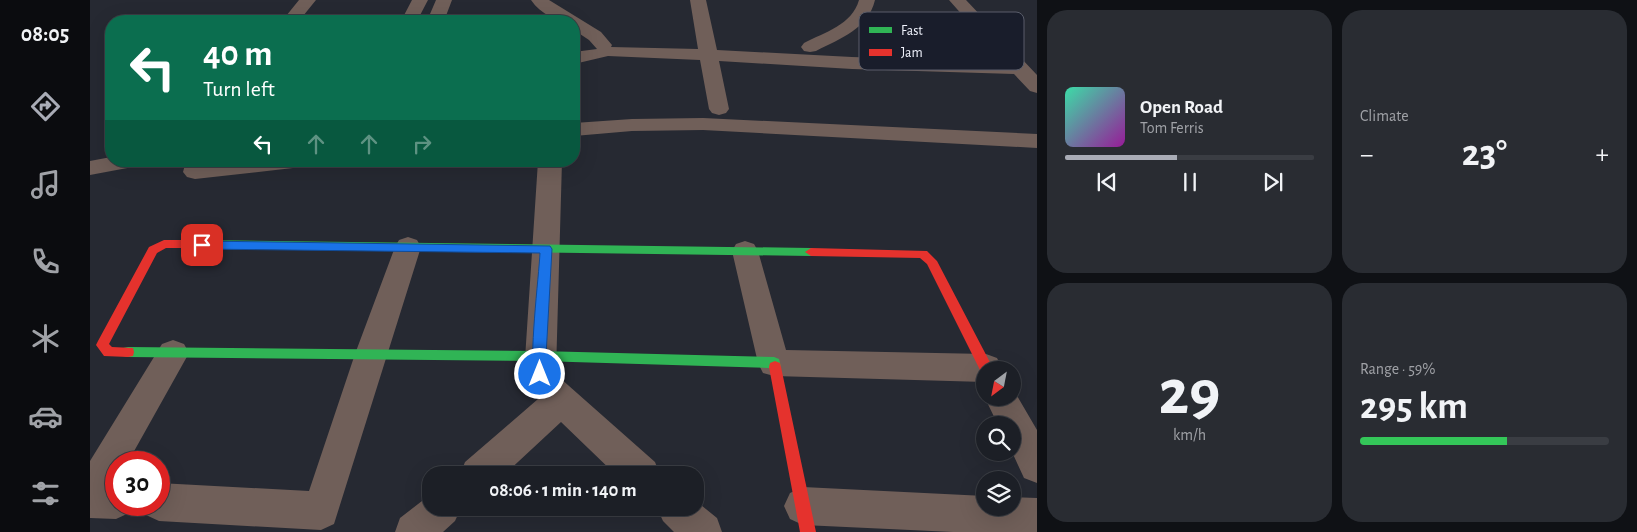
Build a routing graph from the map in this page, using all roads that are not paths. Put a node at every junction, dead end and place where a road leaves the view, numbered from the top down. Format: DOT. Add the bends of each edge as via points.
graph roads {
  1 [pos="308,0"];
  2 [pos="420,0"];
  3 [pos="444,0"];
  4 [pos="539,0"];
  5 [pos="698,0"];
  6 [pos="867,0"];
  7 [pos="957,0"];
  8 [pos="863,12"];
  9 [pos="968,12"];
  10 [pos="295,15"];
  11 [pos="413,15"];
  12 [pos="438,15"];
  13 [pos="560,15"];
  14 [pos="859,18"];
  15 [pos="580,27"];
  16 [pos="810,47"];
  17 [pos="605,50"];
  18 [pos="709,55"];
  19 [pos="580,56"];
  20 [pos="859,63"];
  21 [pos="1021,70"];
  22 [pos="1037,87"];
  23 [pos="719,109"];
  24 [pos="580,112"];
  25 [pos="1037,125"];
  26 [pos="580,129"];
  27 [pos="1037,141"];
  28 [pos="105,165"];
  29 [pos="197,167"];
  30 [pos="240,167"];
  31 [pos="550,167"];
  32 [pos="90,168"];
  33 [pos="408,247"];
  34 [pos="546,249"];
  35 [pos="745,251"];
  36 [pos="173,353"];
  37 [pos="371,354"];
  38 [pos="539,356"];
  39 [pos="983,361"];
  40 [pos="774,363"];
  41 [pos="976,369"];
  42 [pos="561,400"];
  43 [pos="1006,406"];
  44 [pos="488,466"];
  45 [pos="632,466"];
  46 [pos="1037,466"];
  47 [pos="90,497"];
  48 [pos="105,499"];
  49 [pos="170,503"];
  50 [pos="685,516"];
  51 [pos="1037,517"];
  52 [pos="806,519"];
  53 [pos="317,521"];
  54 [pos="703,532"];
  1 -- 10 [label="street"];
  2 -- 11 [label="street"];
  3 -- 12 [label="street"];
  4 -- 13 [label="street"];
  5 -- 18 [label="street"];
  6 -- 8 [label="street"];
  7 -- 9 [label="street"];
  14 -- 16 [label="street"];
  15 -- 17 [label="street" via="595,36"];
  17 -- 18 [label="street"];
  17 -- 19 [label="street"];
  18 -- 20 [label="street"];
  18 -- 23 [label="street"];
  21 -- 22 [label="street"];
  23 -- 24 [label="street" via="634,108"];
  23 -- 25 [label="street"];
  26 -- 27 [label="street" via="703,124"];
  28 -- 32 [label="street"];
  29 -- 30 [label="street" via="196,172"];
  31 -- 34 [label="street"];
  33 -- 34 [label="street"];
  33 -- 36 [label="street" via="164,244 153,250 102,345 109,352"];
  33 -- 37 [label="street"];
  34 -- 35 [label="street"];
  34 -- 38 [label="street"];
  35 -- 39 [label="street" via="923,254 931,261"];
  35 -- 40 [label="street"];
  36 -- 37 [label="street"];
  36 -- 47 [label="street"];
  37 -- 38 [label="street"];
  37 -- 53 [label="street"];
  38 -- 40 [label="street"];
  38 -- 42 [label="street" via="543,381"];
  40 -- 41 [label="street"];
  40 -- 52 [label="street"];
  42 -- 44 [label="street"];
  42 -- 45 [label="street"];
  43 -- 46 [label="street"];
  47 -- 48 [label="street"];
  49 -- 53 [label="street"];
  50 -- 54 [label="street"];
  51 -- 52 [label="street"];
}
